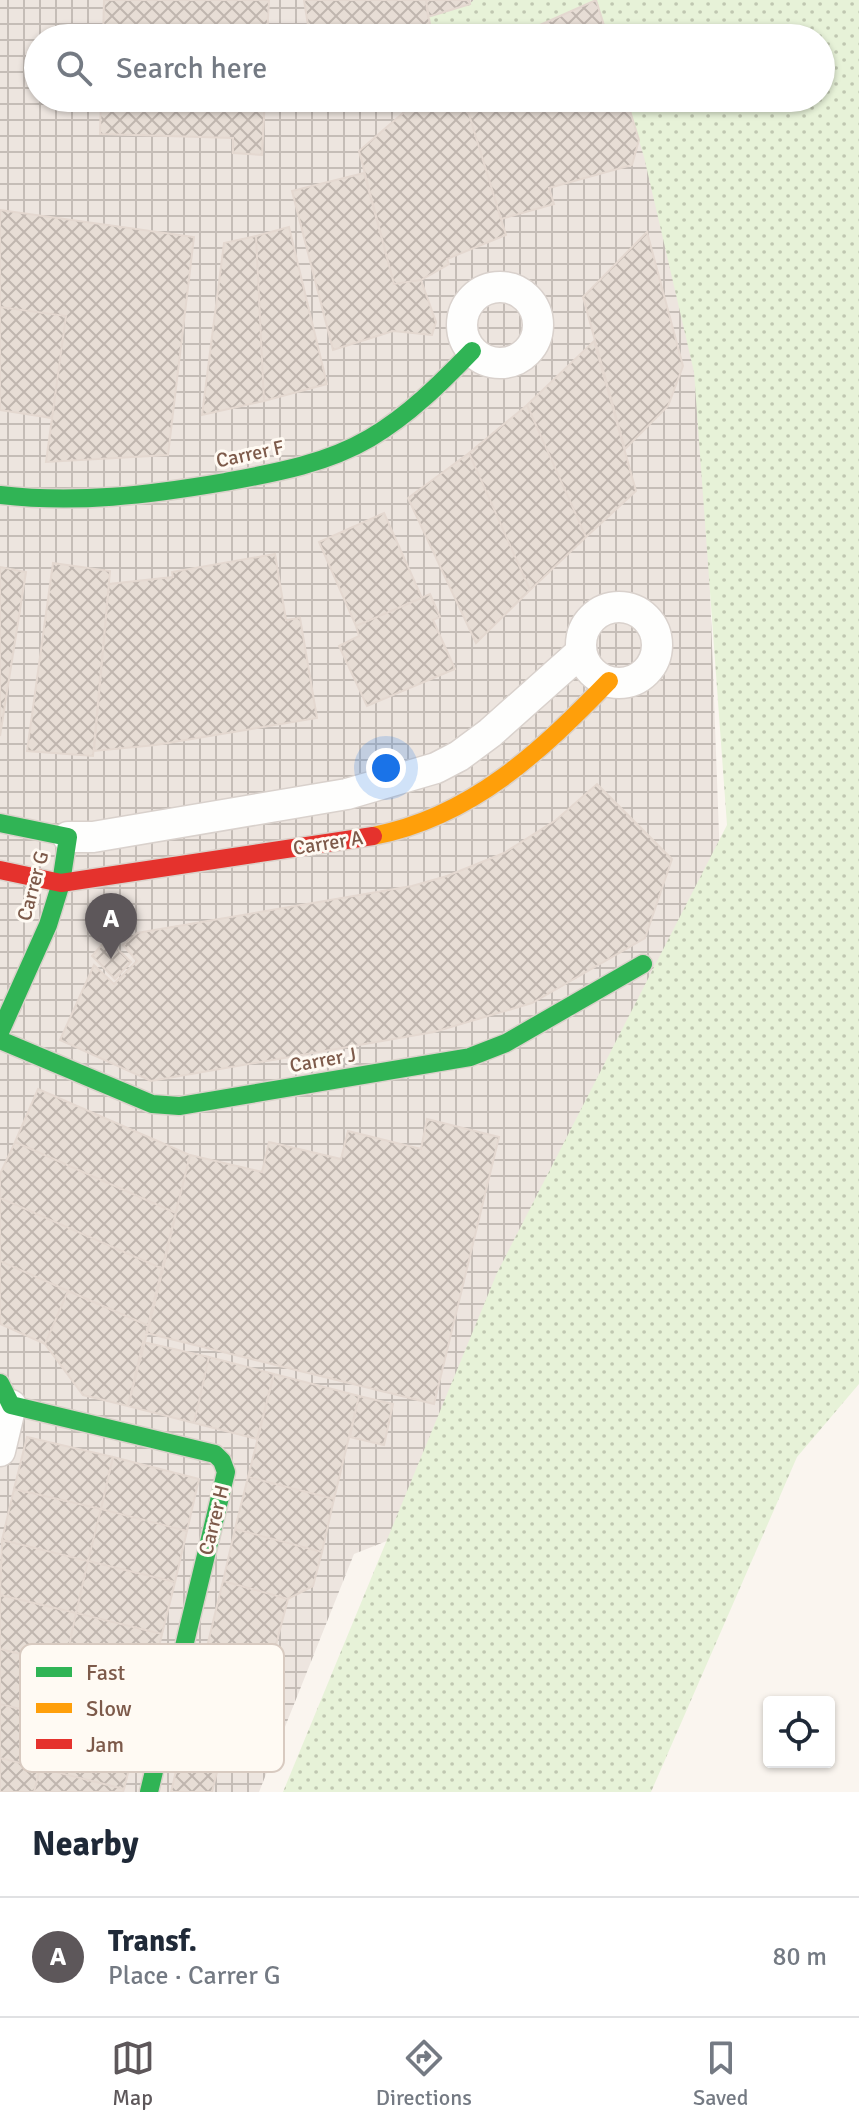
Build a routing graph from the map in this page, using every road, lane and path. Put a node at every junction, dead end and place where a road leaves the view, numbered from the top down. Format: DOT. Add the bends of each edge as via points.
graph roads {
  1 [pos="472,351"];
  2 [pos="0,495"];
  3 [pos="581,652"];
  4 [pos="609,681"];
  5 [pos="0,823"];
  6 [pos="68,837"];
  7 [pos="0,870"];
  8 [pos="61,883"];
  9 [pos="643,964"];
  10 [pos="0,1032"];
  11 [pos="0,1040"];
  12 [pos="6,1394"];
  13 [pos="0,1451"];
  14 [pos="185,1644"];
  15 [pos="154,1772"];
  16 [pos="149,1792"];
  1 -- 2 [label="street, Carrer F" via="397,420 355,447 323,459 220,483 118,497 38,501"];
  3 -- 4 [label="street" via="591,671"];
  3 -- 4 [label="street" via="586,625 605,608 630,608 650,622 658,645 648,670 629,682"];
  3 -- 6 [label="street" via="490,733 459,756 418,775 347,794"];
  4 -- 8 [label="street, Carrer A" via="513,771 479,795 419,824"];
  5 -- 6 [label="street"];
  6 -- 8 [label="street, Carrer G"];
  7 -- 8 [label="street, Carrer A"];
  8 -- 10 [label="street, Carrer G"];
  9 -- 11 [label="street, Carrer J" via="506,1043 470,1057 179,1106 152,1104"];
  12 -- 13 [label="street, Carrer H"];
  12 -- 14 [label="street, Carrer H" via="215,1454 222,1461 226,1472"];
  15 -- 16 [label="street, Carrer H"];
}
